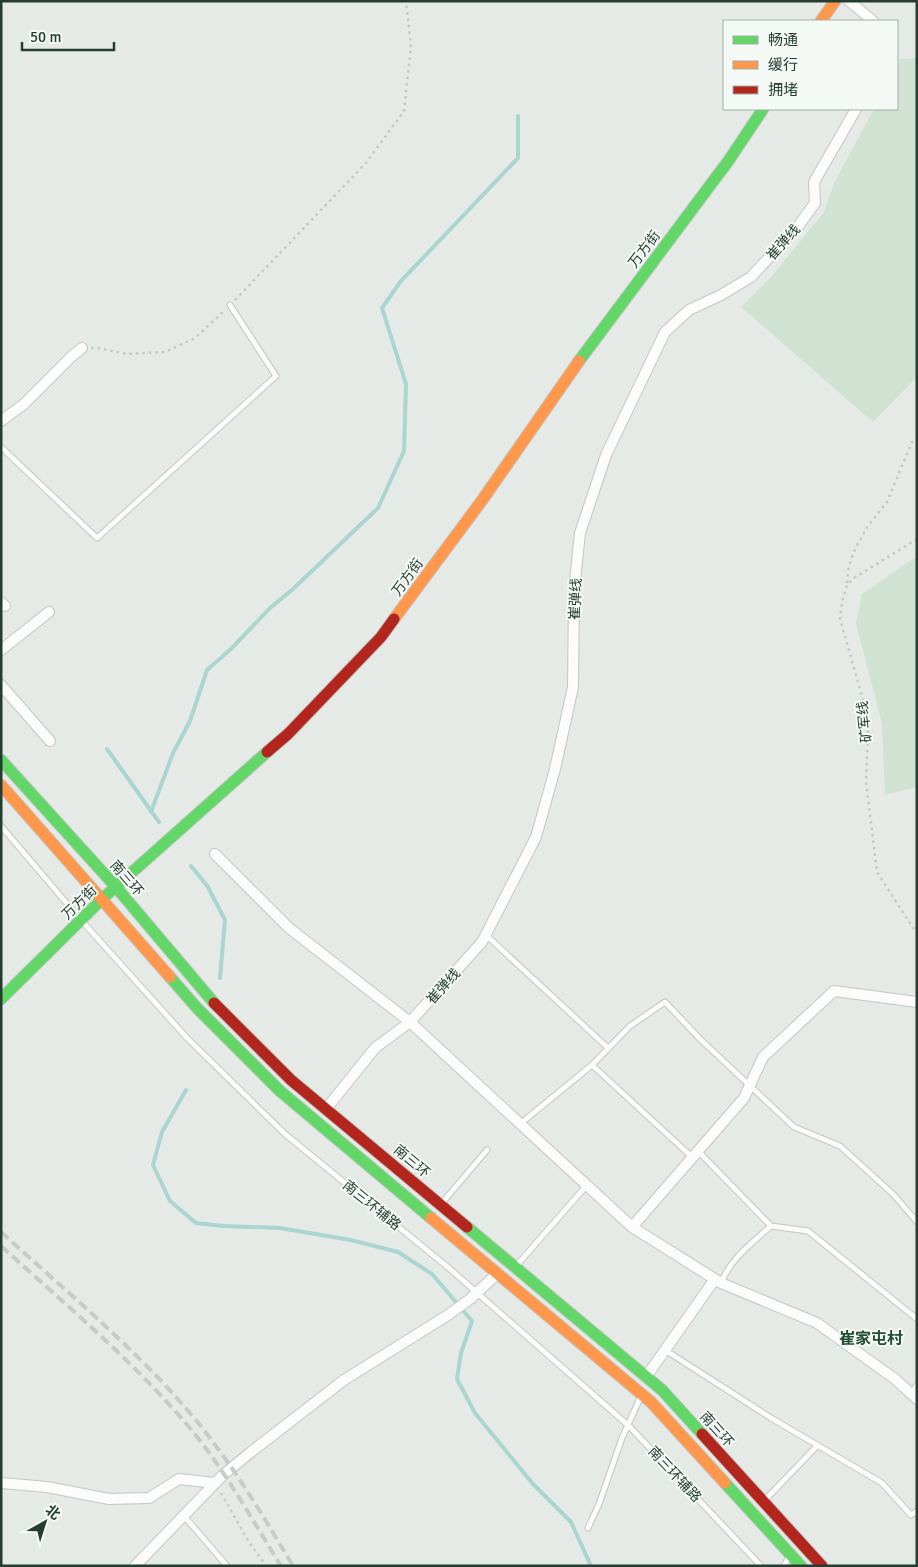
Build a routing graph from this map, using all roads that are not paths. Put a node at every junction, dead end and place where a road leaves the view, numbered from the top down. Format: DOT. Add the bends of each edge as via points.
graph roads {
  1 [pos="835,1"];
  2 [pos="848,1"];
  3 [pos="823,20"];
  4 [pos="872,20"];
  5 [pos="762,110"];
  6 [pos="855,110"];
  7 [pos="230,305"];
  8 [pos="82,348"];
  9 [pos="1,420"];
  10 [pos="1,447"];
  11 [pos="49,612"];
  12 [pos="1,650"];
  13 [pos="1,685"];
  14 [pos="50,741"];
  15 [pos="1,760"];
  16 [pos="1,785"];
  17 [pos="1,826"];
  18 [pos="215,854"];
  19 [pos="116,888"];
  20 [pos="102,899"];
  21 [pos="81,920"];
  22 [pos="486,935"];
  23 [pos="1,999"];
  24 [pos="917,1002"];
  25 [pos="410,1022"];
  26 [pos="608,1048"];
  27 [pos="592,1065"];
  28 [pos="750,1084"];
  29 [pos="326,1109"];
  30 [pos="520,1124"];
  31 [pos="487,1150"];
  32 [pos="695,1154"];
  33 [pos="587,1185"];
  34 [pos="440,1205"];
  35 [pos="917,1222"];
  36 [pos="771,1226"];
  37 [pos="632,1227"];
  38 [pos="515,1267"];
  39 [pos="498,1273"];
  40 [pos="718,1281"];
  41 [pos="474,1296"];
  42 [pos="917,1319"];
  43 [pos="665,1350"];
  44 [pos="646,1378"];
  45 [pos="915,1391"];
  46 [pos="642,1394"];
  47 [pos="628,1424"];
  48 [pos="817,1446"];
  49 [pos="1,1483"];
  50 [pos="216,1483"];
  51 [pos="763,1501"];
  52 [pos="917,1511"];
  53 [pos="184,1516"];
  54 [pos="588,1528"];
  55 [pos="790,1554"];
  56 [pos="135,1566"];
  57 [pos="227,1566"];
  58 [pos="761,1566"];
  59 [pos="784,1566"];
  60 [pos="801,1566"];
  61 [pos="822,1566"];
  1 -- 3 [label="main road"];
  2 -- 4 [label="street"];
  5 -- 19 [label="main road, 万方街" via="381,637 288,734"];
  6 -- 22 [label="street, 崔弹线" via="814,182 815,203 799,225 751,277 689,310 665,332 606,455 580,533 574,590 573,686 555,769 536,837"];
  7 -- 10 [label="lane" via="276,376 98,538"];
  8 -- 9 [label="street" via="24,404"];
  11 -- 12 [label="street"];
  13 -- 14 [label="street"];
  15 -- 19 [label="main road, 南三环"];
  16 -- 20 [label="main road"];
  17 -- 21 [label="lane, 南三环辅路"];
  18 -- 25 [label="street" via="290,928"];
  19 -- 20 [label="main road, 万方街"];
  19 -- 29 [label="main road, 南三环" via="209,998 291,1080"];
  20 -- 21 [label="main road, 万方街"];
  20 -- 39 [label="main road" via="197,1008 280,1091"];
  21 -- 23 [label="main road, 万方街"];
  21 -- 41 [label="lane, 南三环辅路" via="187,1038 286,1134"];
  22 -- 25 [label="street, 崔弹线"];
  22 -- 26 [label="lane"];
  24 -- 28 [label="street" via="834,991 763,1057"];
  25 -- 29 [label="street, 崔弹线" via="376,1048"];
  25 -- 30 [label="street"];
  26 -- 27 [label="lane"];
  26 -- 28 [label="lane" via="630,1026 665,1002"];
  27 -- 30 [label="lane"];
  27 -- 32 [label="lane"];
  28 -- 32 [label="street" via="744,1098"];
  28 -- 35 [label="lane" via="794,1127 840,1146 894,1195"];
  29 -- 34 [label="main road, 南三环"];
  30 -- 33 [label="street"];
  31 -- 34 [label="lane"];
  32 -- 36 [label="lane"];
  32 -- 37 [label="street"];
  33 -- 37 [label="street"];
  33 -- 38 [label="lane"];
  34 -- 38 [label="main road, 南三环"];
  36 -- 40 [label="lane" via="739,1254"];
  36 -- 42 [label="lane" via="808,1231"];
  37 -- 40 [label="street"];
  38 -- 44 [label="main road, 南三环"];
  39 -- 41 [label="street"];
  39 -- 46 [label="main road"];
  40 -- 43 [label="street"];
  40 -- 45 [label="street" via="817,1323"];
  41 -- 47 [label="lane, 南三环辅路"];
  41 -- 50 [label="street" via="344,1380"];
  43 -- 44 [label="street"];
  43 -- 48 [label="lane"];
  44 -- 51 [label="main road, 南三环" via="662,1390"];
  46 -- 47 [label="lane"];
  46 -- 55 [label="main road"];
  47 -- 54 [label="lane"];
  47 -- 58 [label="lane, 南三环辅路"];
  48 -- 51 [label="lane"];
  48 -- 52 [label="lane" via="882,1483 911,1515"];
  49 -- 50 [label="street" via="47,1487 109,1499 149,1498 179,1479"];
  50 -- 53 [label="street"];
  51 -- 61 [label="main road, 南三环"];
  53 -- 56 [label="street"];
  53 -- 57 [label="lane"];
  55 -- 59 [label="lane"];
  55 -- 60 [label="main road"];
}
